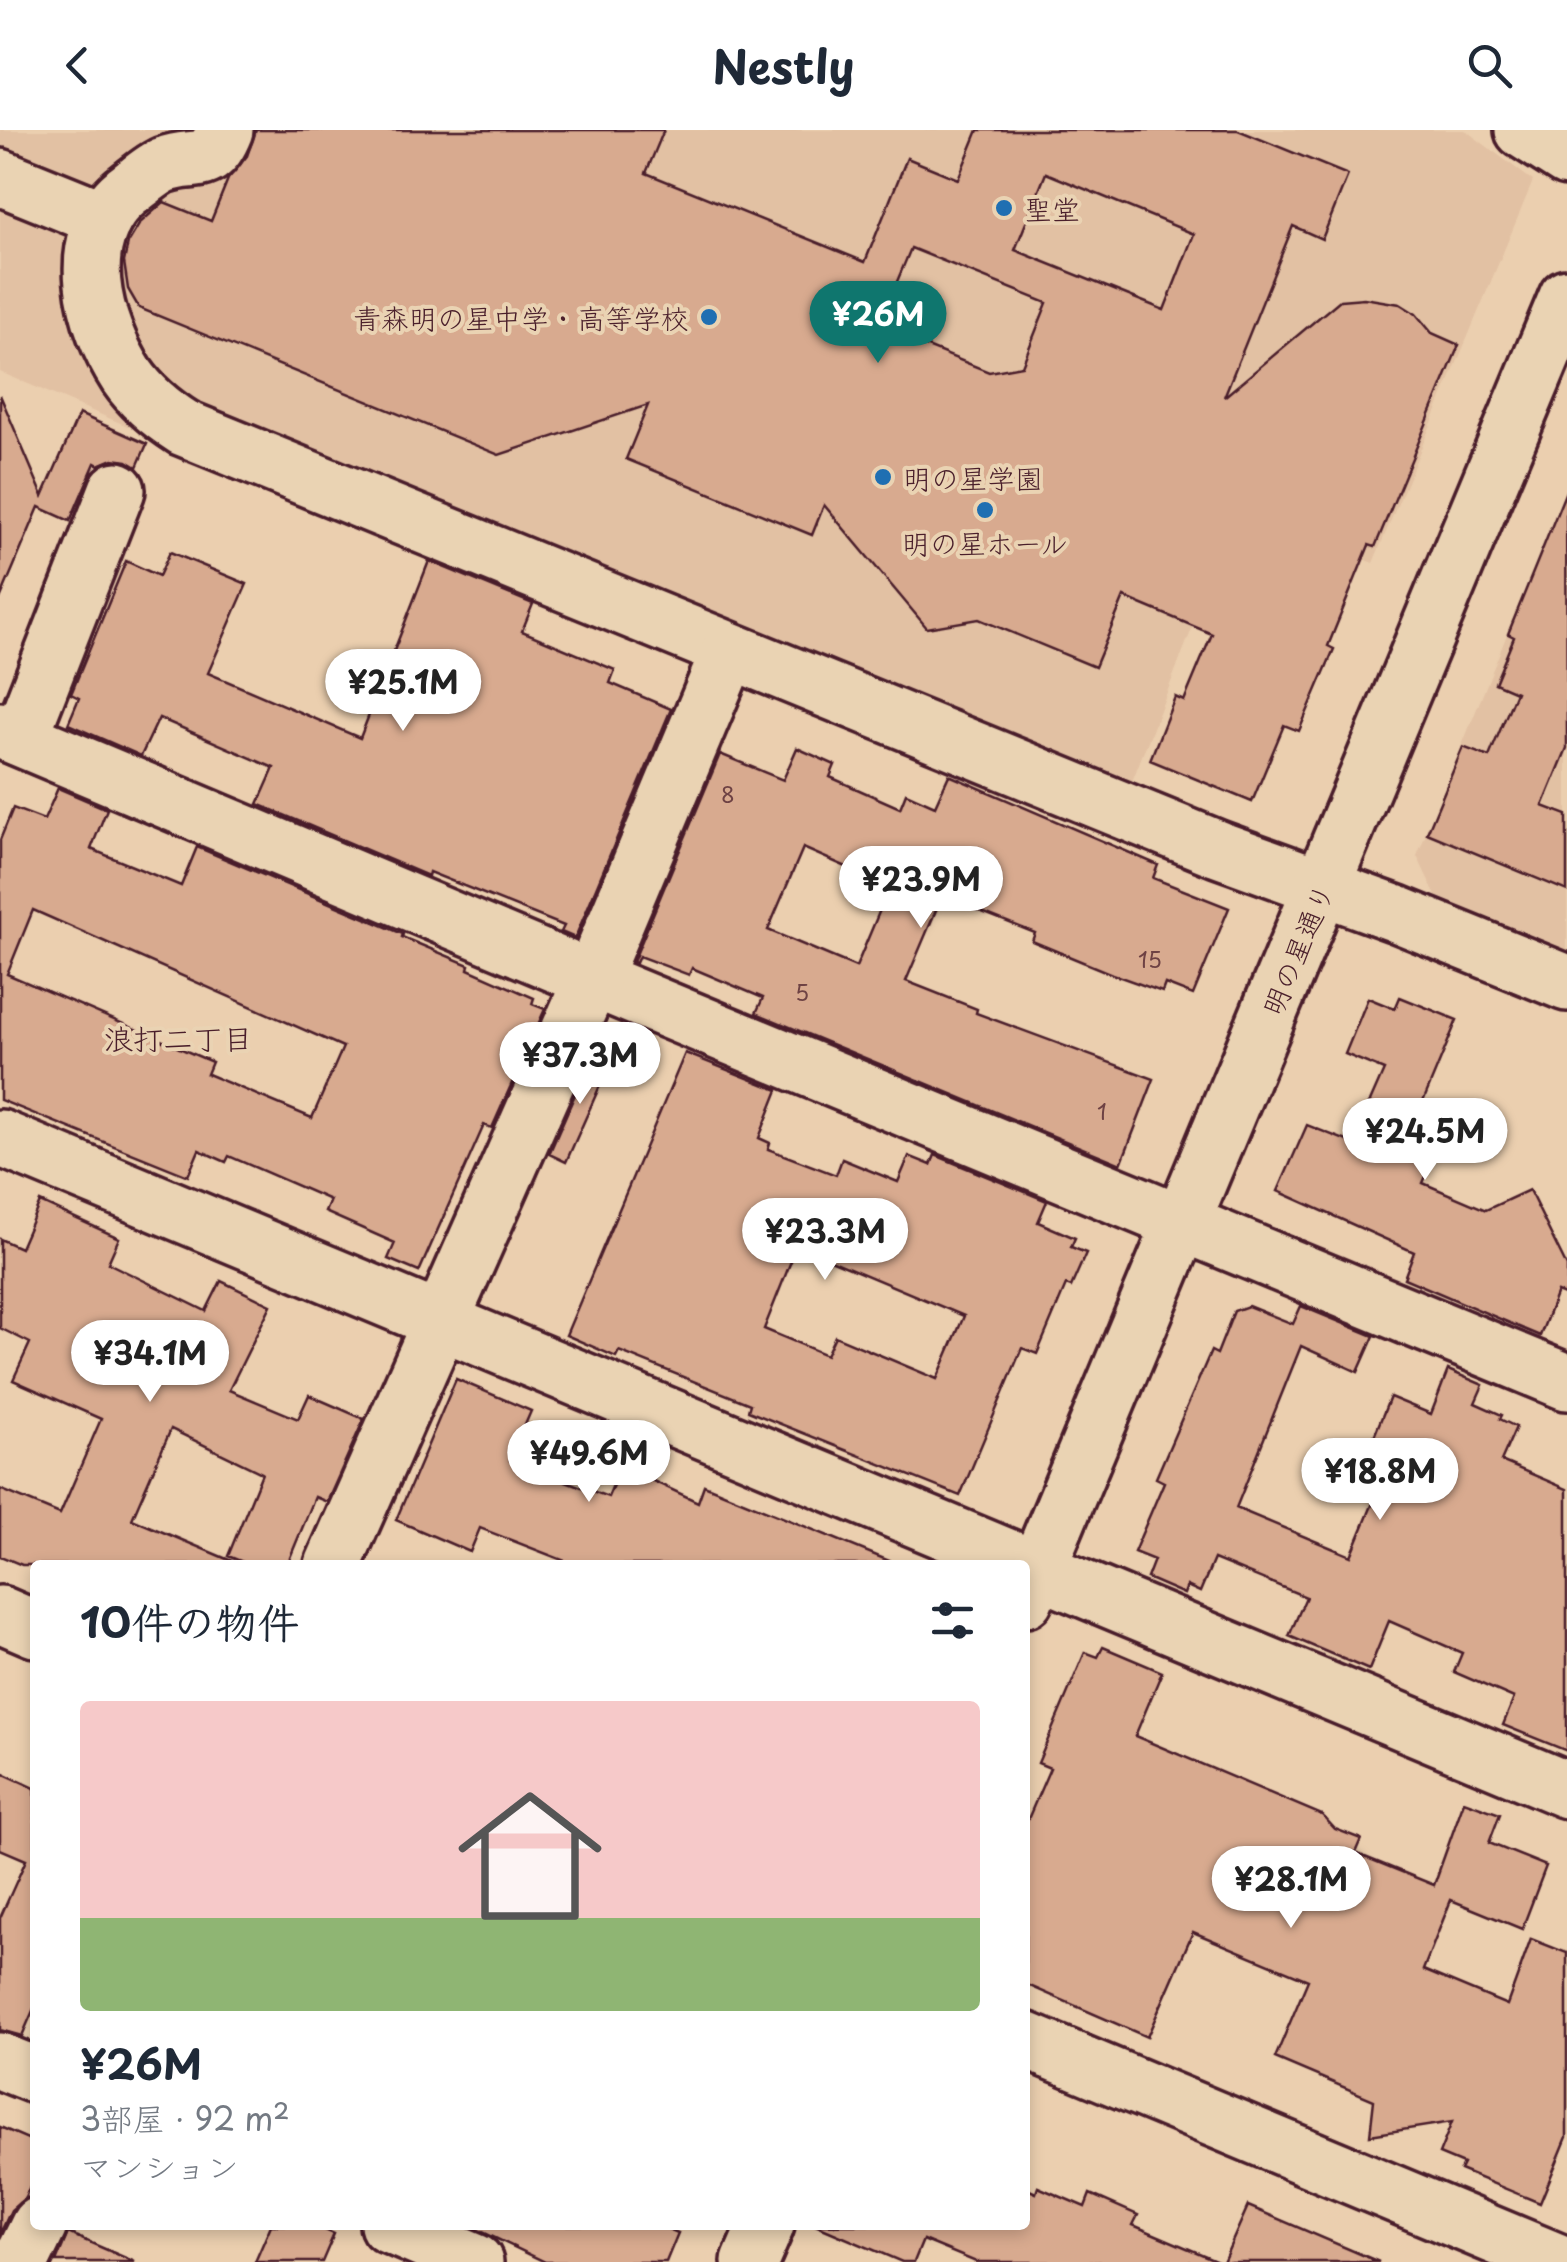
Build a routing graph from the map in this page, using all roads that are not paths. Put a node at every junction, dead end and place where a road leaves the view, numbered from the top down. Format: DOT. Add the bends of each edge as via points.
graph roads {
  1 [pos="225,130"];
  2 [pos="1522,130"];
  3 [pos="1567,158"];
  4 [pos="0,177"];
  5 [pos="104,220"];
  6 [pos="1560,331"];
  7 [pos="117,490"];
  8 [pos="728,652"];
  9 [pos="10,734"];
  10 [pos="1324,886"];
  11 [pos="592,979"];
  12 [pos="1567,983"];
  13 [pos="0,1138"];
  14 [pos="1183,1221"];
  15 [pos="439,1321"];
  16 [pos="1567,1382"];
  17 [pos="335,1560"];
  18 [pos="977,1560"];
  19 [pos="1031,1584"];
  20 [pos="0,1614"];
  21 [pos="30,1627"];
  22 [pos="1567,1790"];
  23 [pos="1030,2042"];
  24 [pos="0,2060"];
  25 [pos="30,2074"];
  26 [pos="37,2230"];
  27 [pos="400,2230"];
  28 [pos="764,2230"];
  29 [pos="21,2262"];
  30 [pos="475,2262"];
  31 [pos="750,2262"];
  32 [pos="1558,2262"];
  1 -- 5 [label="street" via="204,160 164,165 123,194"];
  2 -- 3 [label="street"];
  4 -- 5 [label="street"];
  5 -- 8 [label="street" via="91,266 108,340 145,398 184,428"];
  6 -- 10 [label="street, 明の星通り"];
  7 -- 9 [label="street"];
  8 -- 10 [label="street"];
  8 -- 11 [label="street"];
  9 -- 11 [label="street"];
  10 -- 12 [label="street"];
  10 -- 14 [label="street, 明の星通り"];
  11 -- 14 [label="street"];
  11 -- 15 [label="street"];
  13 -- 15 [label="street"];
  14 -- 16 [label="street"];
  14 -- 19 [label="street, 明の星通り"];
  15 -- 17 [label="street"];
  15 -- 18 [label="street"];
  19 -- 22 [label="street"];
  20 -- 21 [label="street"];
  23 -- 32 [label="street"];
  24 -- 25 [label="street"];
  26 -- 29 [label="street"];
  27 -- 30 [label="street"];
  28 -- 31 [label="street"];
}
